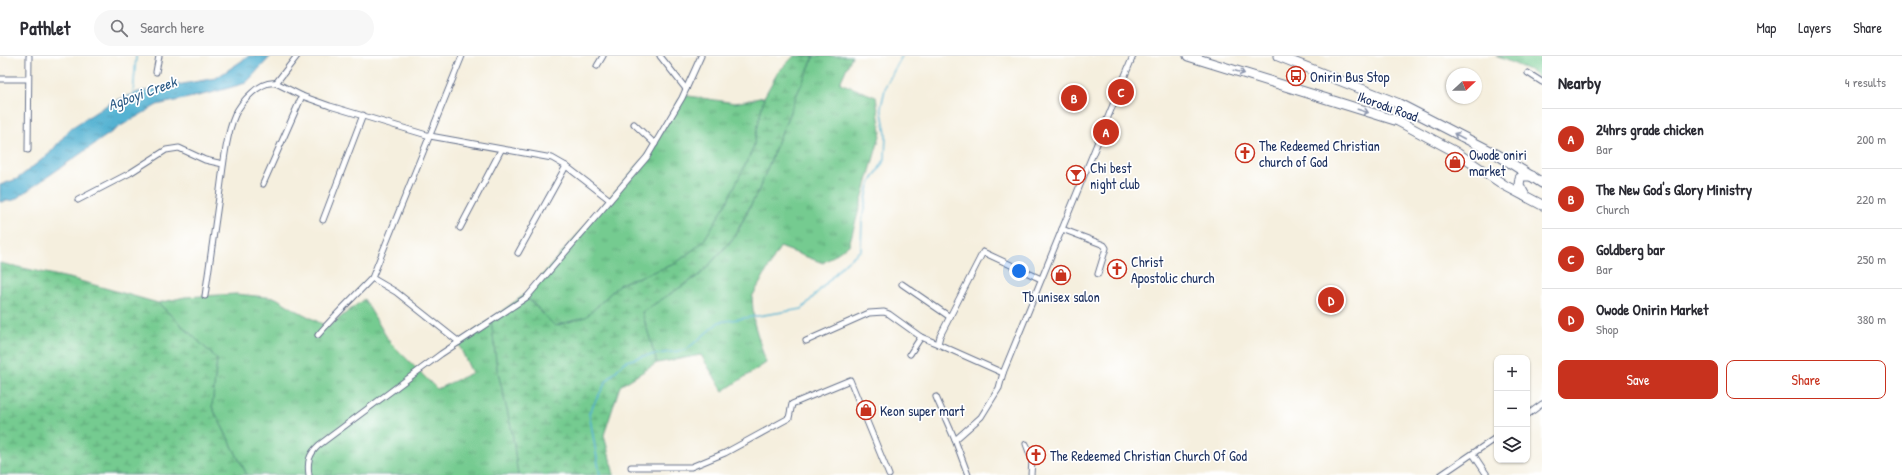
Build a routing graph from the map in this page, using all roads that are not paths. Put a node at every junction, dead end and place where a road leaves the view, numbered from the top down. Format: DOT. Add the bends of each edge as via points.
graph roads {
  1 [pos="29,56"];
  2 [pos="159,56"];
  3 [pos="297,56"];
  4 [pos="462,56"];
  5 [pos="603,56"];
  6 [pos="660,56"];
  7 [pos="701,56"];
  8 [pos="1133,56"];
  9 [pos="1188,56"];
  10 [pos="1278,56"];
  11 [pos="597,66"];
  12 [pos="156,72"];
  13 [pos="1528,73"];
  14 [pos="0,79"];
  15 [pos="28,79"];
  16 [pos="1542,82"];
  17 [pos="276,83"];
  18 [pos="686,89"];
  19 [pos="302,96"];
  20 [pos="363,115"];
  21 [pos="634,124"];
  22 [pos="430,136"];
  23 [pos="655,144"];
  24 [pos="28,150"];
  25 [pos="501,150"];
  26 [pos="223,164"];
  27 [pos="566,166"];
  28 [pos="1532,176"];
  29 [pos="1542,183"];
  30 [pos="263,184"];
  31 [pos="1525,197"];
  32 [pos="78,200"];
  33 [pos="610,200"];
  34 [pos="1542,205"];
  35 [pos="323,220"];
  36 [pos="460,228"];
  37 [pos="1062,229"];
  38 [pos="518,253"];
  39 [pos="1098,274"];
  40 [pos="372,278"];
  41 [pos="1041,279"];
  42 [pos="902,284"];
  43 [pos="205,296"];
  44 [pos="950,317"];
  45 [pos="318,335"];
  46 [pos="921,336"];
  47 [pos="806,341"];
  48 [pos="459,342"];
  49 [pos="938,344"];
  50 [pos="910,354"];
  51 [pos="1003,373"];
  52 [pos="936,397"];
  53 [pos="1542,404"];
  54 [pos="1530,413"];
  55 [pos="1494,439"];
  56 [pos="954,440"];
  57 [pos="1026,444"];
  58 [pos="1473,454"];
  59 [pos="631,467"];
  60 [pos="309,475"];
  61 [pos="889,475"];
  62 [pos="968,475"];
  63 [pos="1031,475"];
  64 [pos="1441,475"];
  65 [pos="1487,475"];
  1 -- 15 [label="street"];
  2 -- 12 [label="street"];
  3 -- 17 [label="street"];
  4 -- 22 [label="street"];
  5 -- 11 [label="street"];
  6 -- 18 [label="street"];
  7 -- 18 [label="street"];
  8 -- 37 [label="street"];
  9 -- 31 [label="highway, Ikorodu Road, one-way" via="1398,122 1454,151"];
  28 -- 10 [label="highway, Ikorodu Road, one-way" via="1498,155 1397,103"];
  13 -- 16 [label="street"];
  14 -- 15 [label="street"];
  15 -- 24 [label="street"];
  17 -- 19 [label="street"];
  17 -- 26 [label="street" via="263,85 239,108 233,120"];
  18 -- 23 [label="street"];
  19 -- 20 [label="street"];
  19 -- 30 [label="street"];
  20 -- 22 [label="street"];
  20 -- 35 [label="street"];
  21 -- 23 [label="street"];
  22 -- 25 [label="street"];
  22 -- 40 [label="street"];
  23 -- 33 [label="street"];
  25 -- 27 [label="street" via="552,158"];
  25 -- 36 [label="street"];
  26 -- 32 [label="street" via="205,160 179,148 172,148"];
  26 -- 43 [label="street"];
  27 -- 33 [label="street"];
  27 -- 38 [label="street"];
  28 -- 29 [label="highway, Ikorodu Road"];
  28 -- 31 [label="highway" via="1520,178 1519,185"];
  31 -- 34 [label="highway, Ikorodu Road"];
  33 -- 48 [label="street" via="527,297"];
  37 -- 39 [label="street" via="1104,245 1106,248"];
  37 -- 41 [label="street"];
  40 -- 45 [label="street"];
  40 -- 48 [label="street" via="396,292"];
  41 -- 44 [label="street" via="983,252"];
  41 -- 51 [label="street"];
  42 -- 44 [label="street"];
  44 -- 49 [label="street"];
  46 -- 47 [label="street" via="889,314 869,312"];
  46 -- 49 [label="street"];
  46 -- 50 [label="street"];
  48 -- 60 [label="street" via="319,445 309,457"];
  49 -- 51 [label="street"];
  51 -- 56 [label="street" via="999,388 981,417"];
  52 -- 56 [label="street"];
  53 -- 54 [label="street"];
  55 -- 58 [label="street"];
  56 -- 62 [label="street"];
  57 -- 63 [label="street" via="1032,460"];
  58 -- 64 [label="street"];
  58 -- 65 [label="street"];
  59 -- 61 [label="street" via="691,467 725,453 789,418 792,404 850,380"];
}
